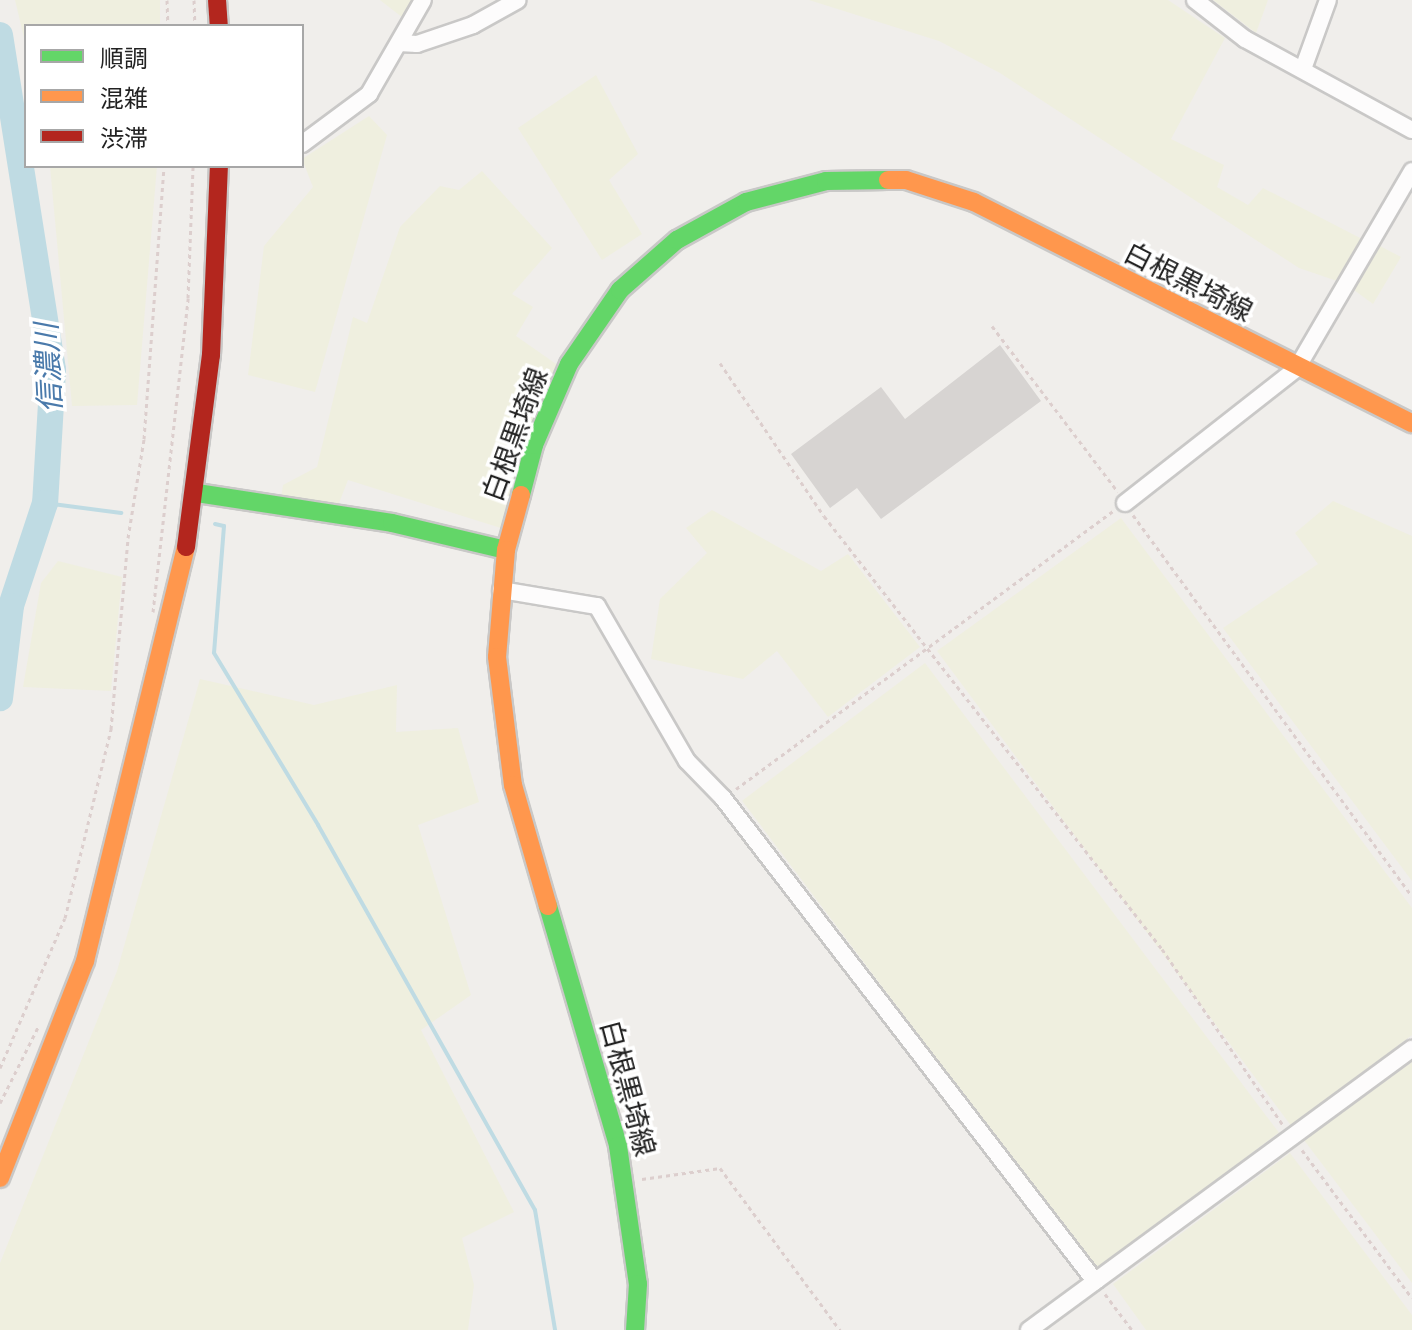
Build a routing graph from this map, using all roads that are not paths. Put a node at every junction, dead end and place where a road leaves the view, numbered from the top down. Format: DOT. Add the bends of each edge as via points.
graph roads {
  1 [pos="217,0"];
  2 [pos="423,0"];
  3 [pos="518,0"];
  4 [pos="1195,0"];
  5 [pos="1328,0"];
  6 [pos="219,24"];
  7 [pos="399,43"];
  8 [pos="1303,69"];
  9 [pos="1412,130"];
  10 [pos="304,143"];
  11 [pos="219,168"];
  12 [pos="1412,171"];
  13 [pos="1297,368"];
  14 [pos="1412,423"];
  15 [pos="197,493"];
  16 [pos="1125,503"];
  17 [pos="506,550"];
  18 [pos="501,590"];
  19 [pos="1412,1049"];
  20 [pos="0,1178"];
  21 [pos="1095,1281"];
  22 [pos="635,1330"];
  23 [pos="1029,1330"];
  1 -- 6 [label="main road"];
  2 -- 7 [label="street"];
  3 -- 7 [label="street" via="473,25 417,44"];
  4 -- 8 [label="street" via="1245,39"];
  5 -- 8 [label="street"];
  7 -- 10 [label="street" via="369,94"];
  8 -- 9 [label="street"];
  11 -- 15 [label="main road" via="211,355"];
  12 -- 13 [label="street"];
  13 -- 14 [label="main road, 白根黒埼線"];
  13 -- 16 [label="street"];
  13 -- 17 [label="main road, 白根黒埼線" via="942,188 868,177 786,189 711,218 646,264 620,290 551,401"];
  15 -- 17 [label="main road" via="392,523"];
  15 -- 20 [label="main road" via="180,584 85,961"];
  17 -- 18 [label="main road, 白根黒埼線"];
  18 -- 21 [label="street" via="597,606 687,761 723,798"];
  18 -- 22 [label="main road, 白根黒埼線" via="498,689 510,774 625,1181 638,1284"];
  19 -- 21 [label="street"];
  21 -- 23 [label="street"];
}
